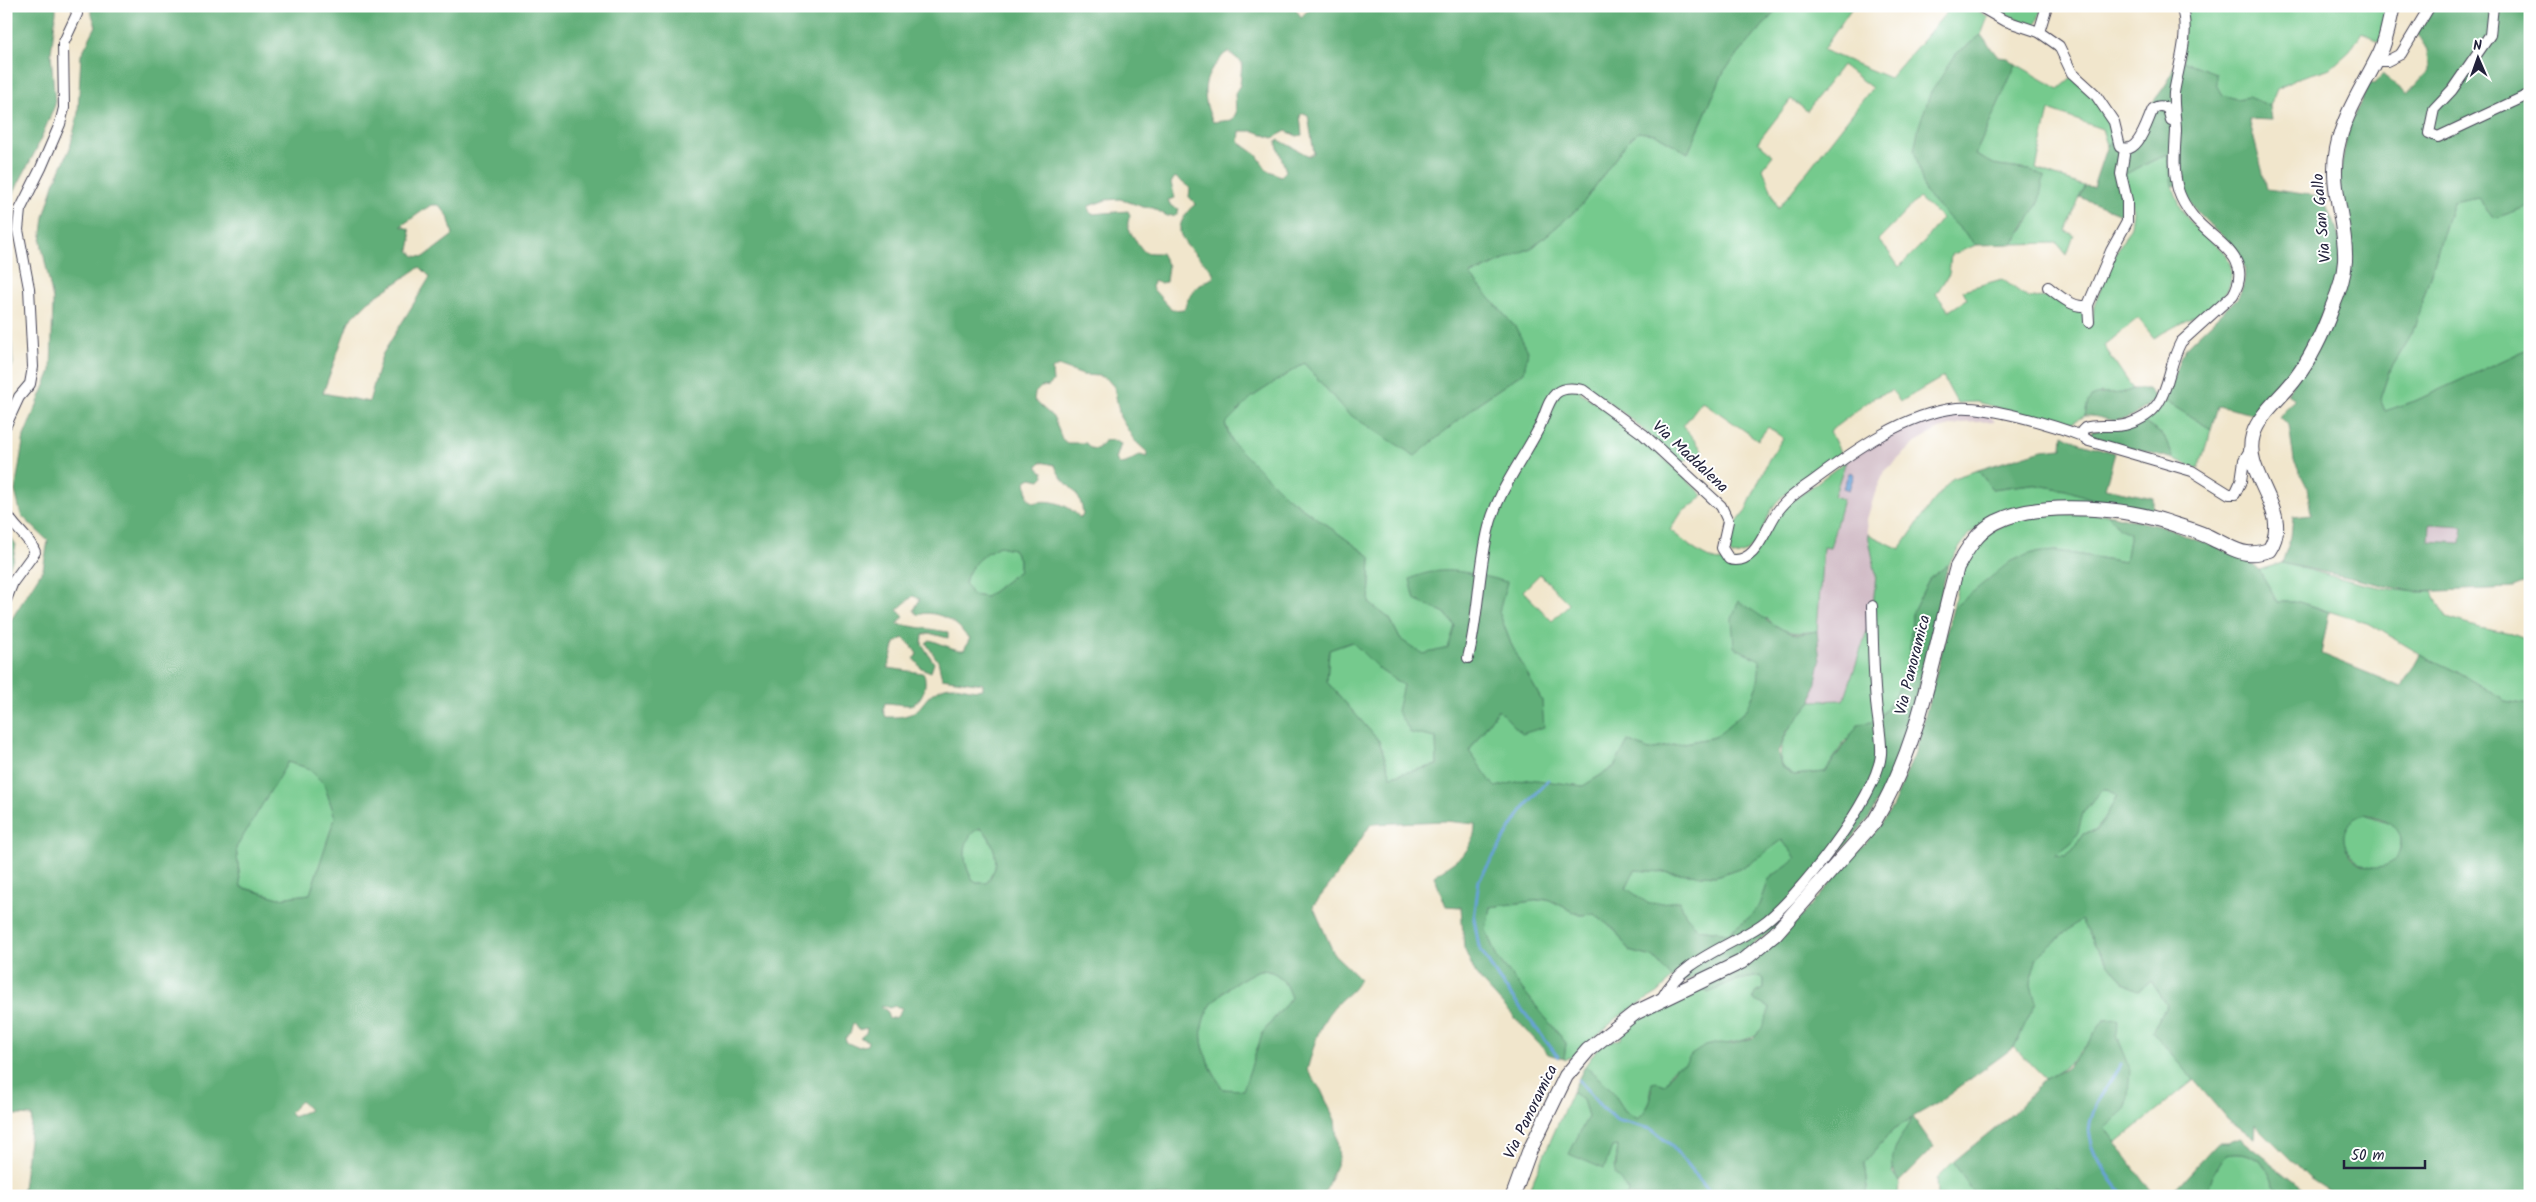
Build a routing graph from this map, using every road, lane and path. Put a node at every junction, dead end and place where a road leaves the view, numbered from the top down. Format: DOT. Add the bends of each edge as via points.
graph roads {
  1 [pos="75,6"];
  2 [pos="1979,6"];
  3 [pos="2047,6"];
  4 [pos="2181,6"];
  5 [pos="2393,6"];
  6 [pos="2430,6"];
  7 [pos="2493,6"];
  8 [pos="2039,32"];
  9 [pos="2376,60"];
  10 [pos="2175,90"];
  11 [pos="2530,94"];
  12 [pos="2157,106"];
  13 [pos="2174,146"];
  14 [pos="2125,149"];
  15 [pos="2048,287"];
  16 [pos="2088,305"];
  17 [pos="2089,322"];
  18 [pos="6,425"];
  19 [pos="2082,436"];
  20 [pos="2251,448"];
  21 [pos="6,512"];
  22 [pos="6,600"];
  23 [pos="1872,606"];
  24 [pos="1468,658"];
  25 [pos="1662,998"];
  26 [pos="1513,1196"];
  1 -- 18 [label="street" via="78,14 63,44 64,108 60,124 20,210 18,230 28,288 33,366 30,384 19,397"];
  2 -- 8 [label="street" via="2003,20"];
  3 -- 8 [label="street"];
  4 -- 10 [label="street" via="2184,38"];
  5 -- 9 [label="street, Via San Gallo"];
  6 -- 9 [label="street" via="2401,54 2387,61"];
  7 -- 11 [label="street" via="2490,35 2452,90 2434,109 2429,133 2438,137"];
  8 -- 14 [label="street" via="2058,46 2072,73 2095,94 2114,122 2120,147"];
  9 -- 20 [label="street, Via San Gallo" via="2343,122 2336,151 2334,182 2345,263 2332,309 2302,370 2258,424"];
  10 -- 12 [label="street"];
  10 -- 13 [label="street"];
  12 -- 13 [label="street" via="2168,109"];
  12 -- 14 [label="street" via="2137,144"];
  13 -- 19 [label="street" via="2177,186 2183,202 2195,219 2235,258 2239,268 2238,287 2181,342 2175,352 2163,398 2155,407 2142,418 2127,424 2085,428"];
  14 -- 16 [label="street" via="2121,174 2127,200 2127,222"];
  15 -- 16 [label="street" via="2076,305"];
  16 -- 17 [label="street"];
  19 -- 20 [label="street" via="2088,441 2192,471 2229,494 2235,494 2239,489 2244,460"];
  19 -- 24 [label="street, Via Maddalena" via="1972,407 1943,410 1917,419 1896,427 1842,459 1791,496 1772,517 1752,553 1732,560 1722,548 1728,521 1721,506 1624,418 1583,390 1559,391 1552,395 1539,428 1511,475 1489,526"];
  20 -- 25 [label="street, Via Panoramica" via="2277,529 2276,540 2269,550 2263,552 2247,553 2174,524 2108,509 2063,509 2020,514 1995,522 1982,531 1957,567 1909,750 1874,822 1775,934 1741,962"];
  21 -- 22 [label="street" via="10,521 31,541 35,552 13,582"];
  23 -- 25 [label="street, Via Panoramica" via="1881,754 1868,794 1828,854 1783,906 1761,924 1685,969 1669,985"];
  25 -- 26 [label="street, Via Panoramica" via="1616,1026 1575,1063 1529,1152"];
}
